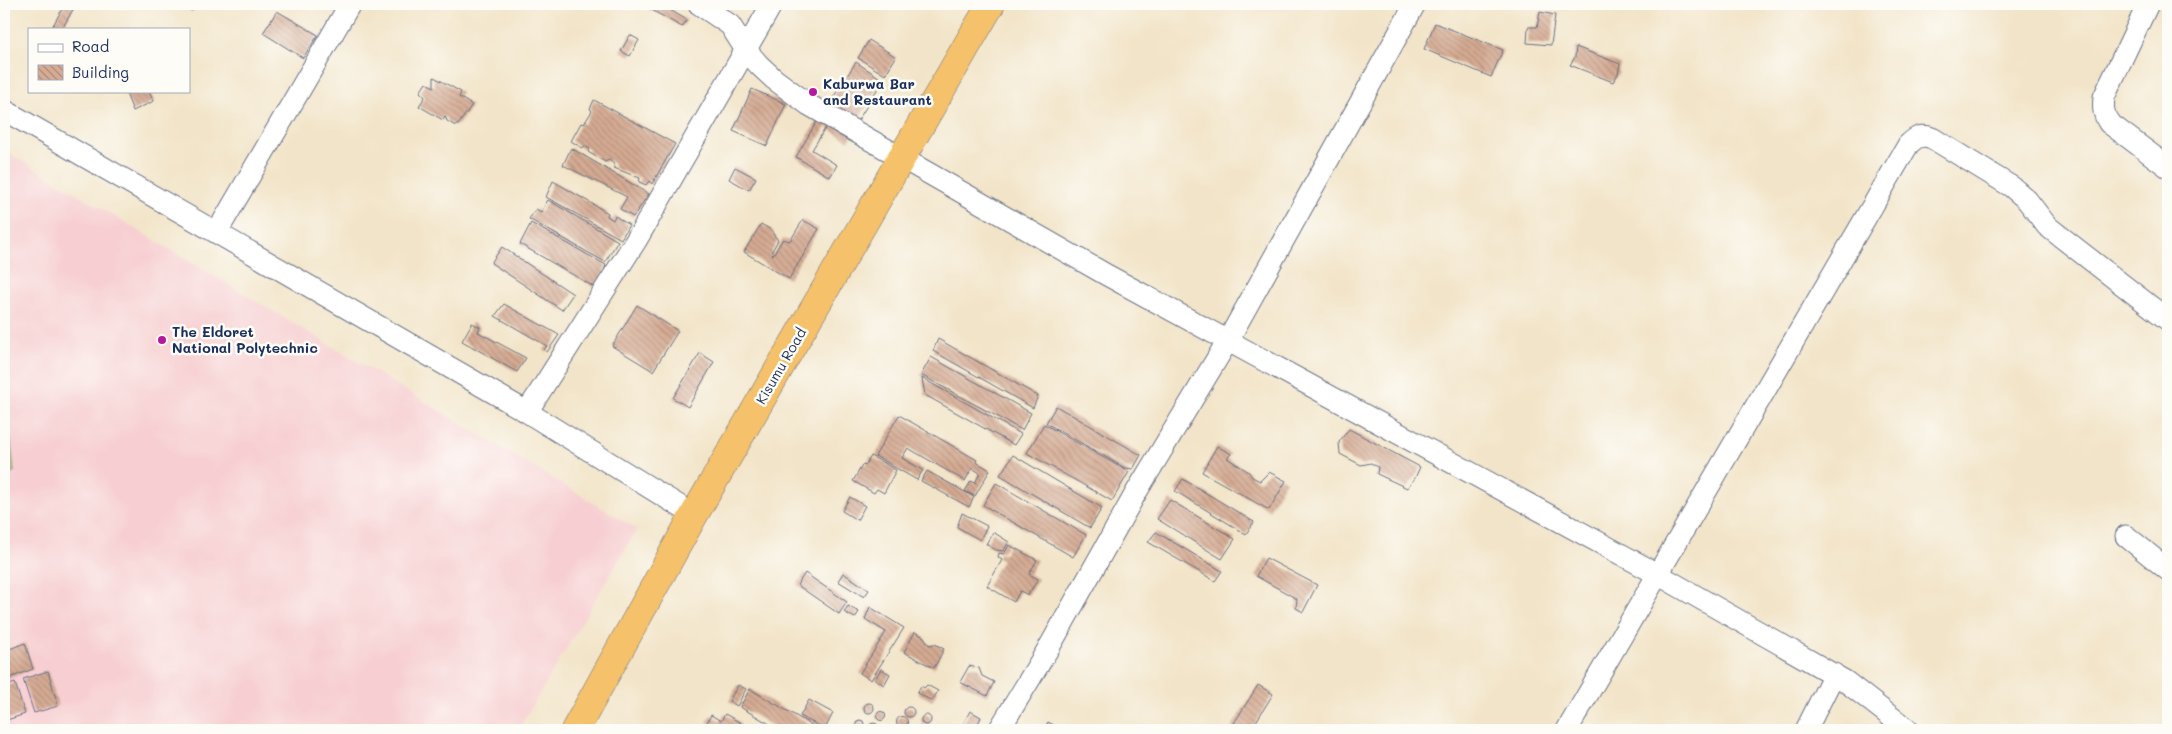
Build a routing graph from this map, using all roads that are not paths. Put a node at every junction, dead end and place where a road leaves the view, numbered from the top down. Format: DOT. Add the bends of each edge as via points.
graph roads {
  1 [pos="350,4"];
  2 [pos="699,4"];
  3 [pos="772,4"];
  4 [pos="992,4"];
  5 [pos="1415,4"];
  6 [pos="2148,4"];
  7 [pos="746,50"];
  8 [pos="4,110"];
  9 [pos="904,158"];
  10 [pos="2168,167"];
  11 [pos="217,232"];
  12 [pos="2168,320"];
  13 [pos="1226,342"];
  14 [pos="527,412"];
  15 [pos="694,515"];
  16 [pos="2126,536"];
  17 [pos="2168,570"];
  18 [pos="1659,575"];
  19 [pos="1834,674"];
  20 [pos="575,730"];
  21 [pos="998,730"];
  22 [pos="1567,730"];
  23 [pos="1806,730"];
  24 [pos="1908,730"];
  1 -- 11 [label="street"];
  2 -- 7 [label="street" via="730,25"];
  3 -- 7 [label="street"];
  4 -- 9 [label="highway, Kisumu Road"];
  5 -- 13 [label="street"];
  6 -- 10 [label="street" via="2104,97 2104,116"];
  7 -- 9 [label="street" via="774,79 809,105"];
  7 -- 14 [label="street" via="637,239"];
  8 -- 11 [label="street"];
  9 -- 13 [label="street" via="994,213"];
  9 -- 15 [label="highway, Kisumu Road"];
  11 -- 14 [label="street"];
  12 -- 18 [label="street" via="2048,226 2012,187 1932,138 1924,135 1916,138 1908,145"];
  13 -- 18 [label="street"];
  13 -- 21 [label="street"];
  14 -- 15 [label="street"];
  15 -- 20 [label="highway, Kisumu Road"];
  16 -- 17 [label="street"];
  18 -- 19 [label="street"];
  18 -- 22 [label="street"];
  19 -- 23 [label="street"];
  19 -- 24 [label="street"];
}
